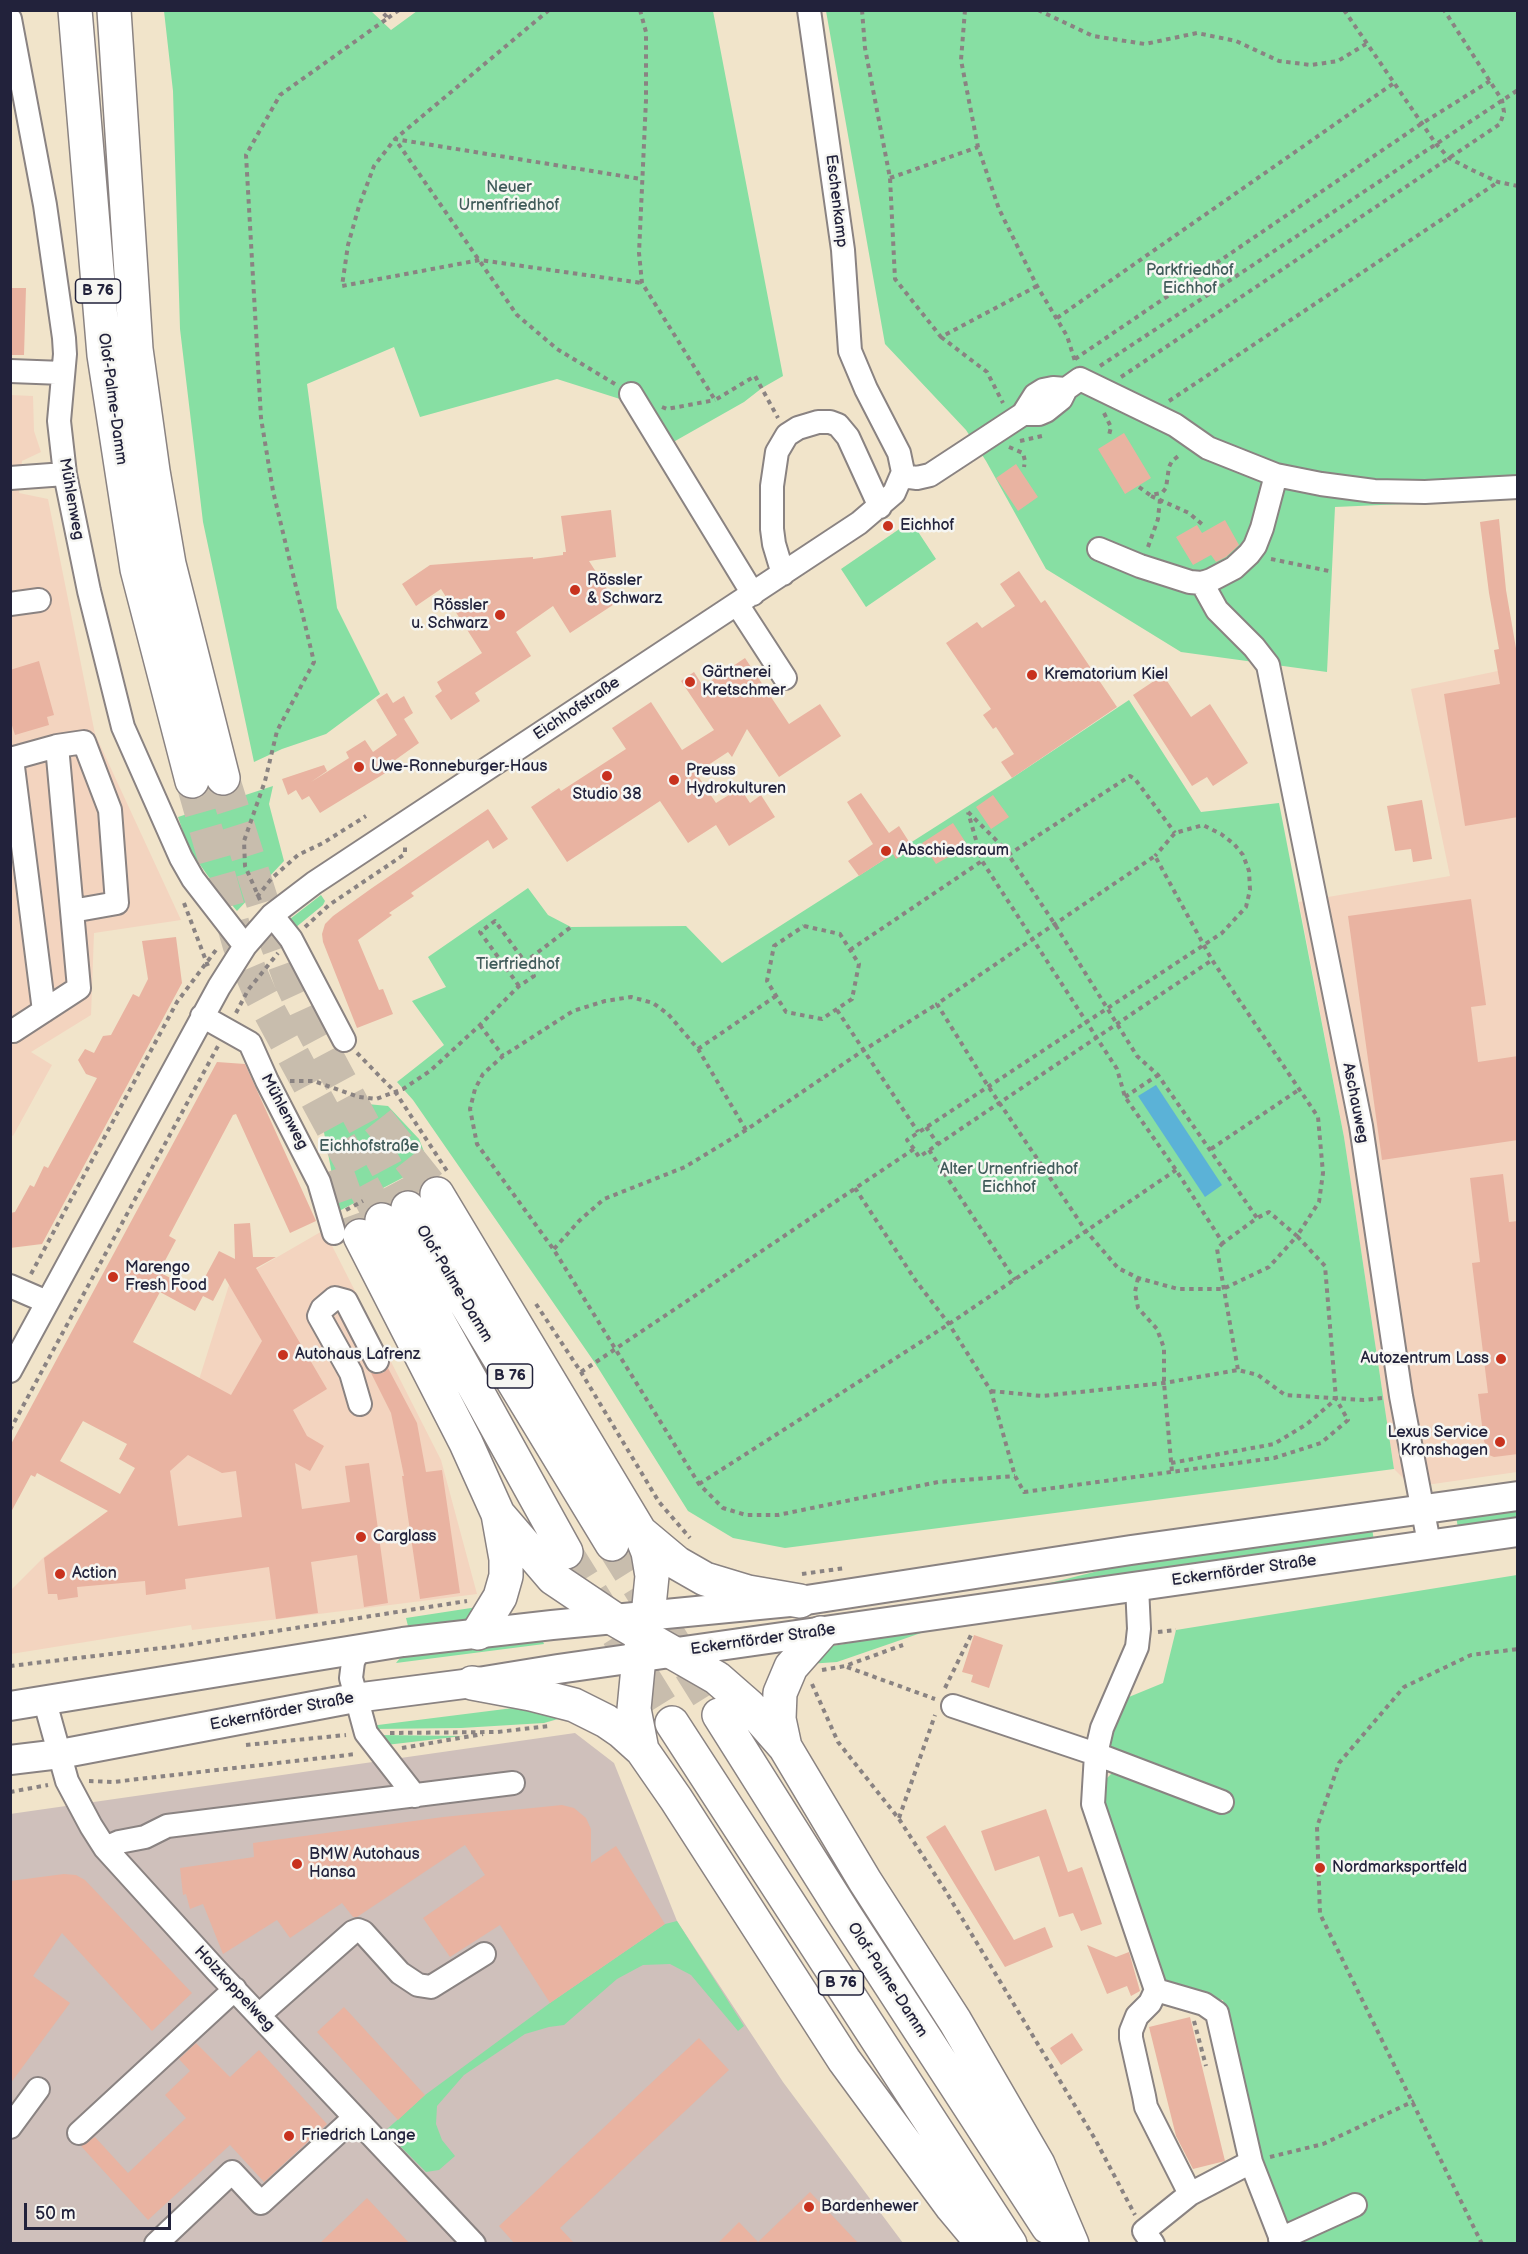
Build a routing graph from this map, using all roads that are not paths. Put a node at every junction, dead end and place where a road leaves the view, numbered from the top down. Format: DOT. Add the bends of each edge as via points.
graph roads {
  1 [pos="75,10"];
  2 [pos="114,10"];
  3 [pos="809,10"];
  4 [pos="10,19"];
  5 [pos="10,370"];
  6 [pos="63,373"];
  7 [pos="631,394"];
  8 [pos="65,474"];
  9 [pos="1276,475"];
  10 [pos="902,476"];
  11 [pos="10,478"];
  12 [pos="1518,487"];
  13 [pos="879,507"];
  14 [pos="1099,549"];
  15 [pos="783,574"];
  16 [pos="1202,583"];
  17 [pos="745,599"];
  18 [pos="39,600"];
  19 [pos="10,604"];
  20 [pos="785,678"];
  21 [pos="57,746"];
  22 [pos="11,759"];
  23 [pos="72,911"];
  24 [pos="272,915"];
  25 [pos="241,932"];
  26 [pos="44,1011"];
  27 [pos="202,1016"];
  28 [pos="10,1030"];
  29 [pos="344,1040"];
  30 [pos="437,1194"];
  31 [pos="371,1224"];
  32 [pos="16,1288"];
  33 [pos="47,1302"];
  34 [pos="377,1361"];
  35 [pos="10,1371"];
  36 [pos="360,1404"];
  37 [pos="1518,1496"];
  38 [pos="1423,1509"];
  39 [pos="498,1514"];
  40 [pos="1518,1532"];
  41 [pos="626,1538"];
  42 [pos="1429,1543"];
  43 [pos="566,1552"];
  44 [pos="1137,1587"];
  45 [pos="800,1601"];
  46 [pos="614,1619"];
  47 [pos="478,1633"];
  48 [pos="821,1633"];
  49 [pos="644,1637"];
  50 [pos="359,1649"];
  51 [pos="673,1652"];
  52 [pos="472,1683"];
  53 [pos="355,1698"];
  54 [pos="45,1702"];
  55 [pos="946,1703"];
  56 [pos="10,1706"];
  57 [pos="719,1715"];
  58 [pos="672,1723"];
  59 [pos="785,1747"];
  60 [pos="642,1750"];
  61 [pos="1096,1754"];
  62 [pos="10,1760"];
  63 [pos="64,1767"];
  64 [pos="513,1783"];
  65 [pos="415,1796"];
  66 [pos="1222,1802"];
  67 [pos="105,1848"];
  68 [pos="484,1954"];
  69 [pos="235,1989"];
  70 [pos="1156,1990"];
  71 [pos="260,2015"];
  72 [pos="38,2089"];
  73 [pos="354,2118"];
  74 [pos="10,2127"];
  75 [pos="79,2133"];
  76 [pos="1251,2162"];
  77 [pos="1190,2194"];
  78 [pos="1355,2205"];
  79 [pos="1148,2237"];
  80 [pos="1282,2241"];
  81 [pos="156,2244"];
  82 [pos="474,2244"];
  83 [pos="983,2244"];
  84 [pos="1010,2244"];
  85 [pos="1059,2244"];
  86 [pos="1072,2244"];
  1 -- 2 [label="highway, Olof-Palme-Damm / B 76" via="104,355 137,569 208,779 153,471 136,349"];
  3 -- 10 [label="street, Eschenkamp" via="843,250 850,351 899,453"];
  4 -- 6 [label="street, Mühlenweg" via="45,206 63,338"];
  5 -- 6 [label="street"];
  6 -- 8 [label="street, Mühlenweg" via="59,420"];
  7 -- 17 [label="street"];
  8 -- 11 [label="street"];
  8 -- 25 [label="street, Mühlenweg" via="88,591 123,727 193,879"];
  9 -- 10 [label="street" via="1208,448 1182,429 1072,373 1029,402 1012,406 930,475"];
  9 -- 12 [label="street" via="1374,491"];
  9 -- 16 [label="street" via="1262,528 1250,554 1234,568"];
  10 -- 13 [label="street, Eichhofstraße" via="894,493"];
  13 -- 15 [label="street, Eichhofstraße"];
  13 -- 15 [label="street" via="848,437 838,425 818,422 787,435 777,452 772,486 772,529"];
  14 -- 16 [label="street" via="1140,566"];
  15 -- 17 [label="street, Eichhofstraße"];
  16 -- 38 [label="street, Aschauweg" via="1217,610 1268,665 1361,1126 1401,1396"];
  17 -- 20 [label="street"];
  17 -- 24 [label="street, Eichhofstraße" via="314,883"];
  18 -- 19 [label="street"];
  21 -- 22 [label="street"];
  21 -- 23 [label="street"];
  21 -- 23 [label="street" via="84,742 110,810 117,903"];
  22 -- 26 [label="street"];
  23 -- 26 [label="street" via="79,988"];
  24 -- 25 [label="street, Eichhofstraße"];
  24 -- 29 [label="street" via="291,939"];
  25 -- 27 [label="street, Eichhofstraße"];
  26 -- 28 [label="street"];
  27 -- 31 [label="street, Mühlenweg" via="250,1043 319,1182"];
  27 -- 33 [label="street, Eichhofstraße"];
  30 -- 41 [label="highway"];
  31 -- 39 [label="highway"];
  31 -- 41 [label="highway, Olof-Palme-Damm / B 76"];
  31 -- 43 [label="highway, Olof-Palme-Damm / B 76"];
  32 -- 33 [label="street"];
  33 -- 35 [label="street, Eichhofstraße"];
  34 -- 36 [label="street" via="346,1301 335,1298 319,1316 351,1373"];
  37 -- 38 [label="main road, Eckernförder Straße"];
  38 -- 42 [label="street, Aschauweg"];
  38 -- 45 [label="main road, Eckernförder Straße"];
  39 -- 46 [label="highway" via="553,1578"];
  39 -- 47 [label="highway" via="506,1576 500,1597"];
  40 -- 42 [label="main road, Eckernförder Straße"];
  41 -- 45 [label="highway" via="705,1579"];
  41 -- 49 [label="highway" via="651,1565"];
  42 -- 44 [label="main road, Eckernförder Straße"];
  44 -- 48 [label="main road, Eckernförder Straße"];
  44 -- 61 [label="street" via="1137,1647 1102,1728"];
  45 -- 49 [label="main road, Eckernförder Straße"];
  46 -- 47 [label="main road"];
  46 -- 49 [label="highway"];
  47 -- 50 [label="main road"];
  48 -- 51 [label="main road, Eckernförder Straße"];
  48 -- 59 [label="highway" via="799,1655 796,1674 780,1693 778,1708"];
  49 -- 51 [label="highway"];
  49 -- 52 [label="main road, Eckernförder Straße"];
  49 -- 60 [label="highway" via="634,1709"];
  50 -- 53 [label="street" via="351,1678"];
  50 -- 54 [label="main road"];
  51 -- 59 [label="highway" via="724,1683"];
  52 -- 53 [label="main road, Eckernförder Straße"];
  52 -- 60 [label="highway" via="574,1705 622,1732"];
  53 -- 63 [label="main road, Eckernförder Straße"];
  53 -- 65 [label="street" via="366,1733"];
  54 -- 56 [label="main road"];
  54 -- 63 [label="street, Holzkoppelweg"];
  55 -- 61 [label="street"];
  57 -- 85 [label="highway, Olof-Palme-Damm / B 76"];
  58 -- 84 [label="highway, B 76"];
  59 -- 86 [label="highway" via="955,2020 1032,2153"];
  60 -- 83 [label="highway" via="844,2060"];
  61 -- 66 [label="street"];
  61 -- 70 [label="street" via="1093,1803"];
  62 -- 63 [label="main road, Eckernförder Straße"];
  63 -- 67 [label="street, Holzkoppelweg"];
  64 -- 65 [label="street"];
  65 -- 67 [label="street" via="167,1826 145,1837"];
  67 -- 69 [label="street, Holzkoppelweg"];
  68 -- 71 [label="street" via="431,1987 418,1985 400,1973 358,1930"];
  69 -- 71 [label="street, Holzkoppelweg"];
  69 -- 75 [label="street"];
  70 -- 76 [label="street" via="1204,2004 1217,2013"];
  70 -- 77 [label="street" via="1133,2023 1131,2038 1146,2107"];
  71 -- 73 [label="street, Holzkoppelweg"];
  72 -- 74 [label="street"];
  73 -- 81 [label="street" via="261,2203 232,2172"];
  73 -- 82 [label="street, Holzkoppelweg"];
  76 -- 77 [label="street"];
  76 -- 80 [label="street"];
  77 -- 79 [label="street"];
  78 -- 80 [label="street"];
}
